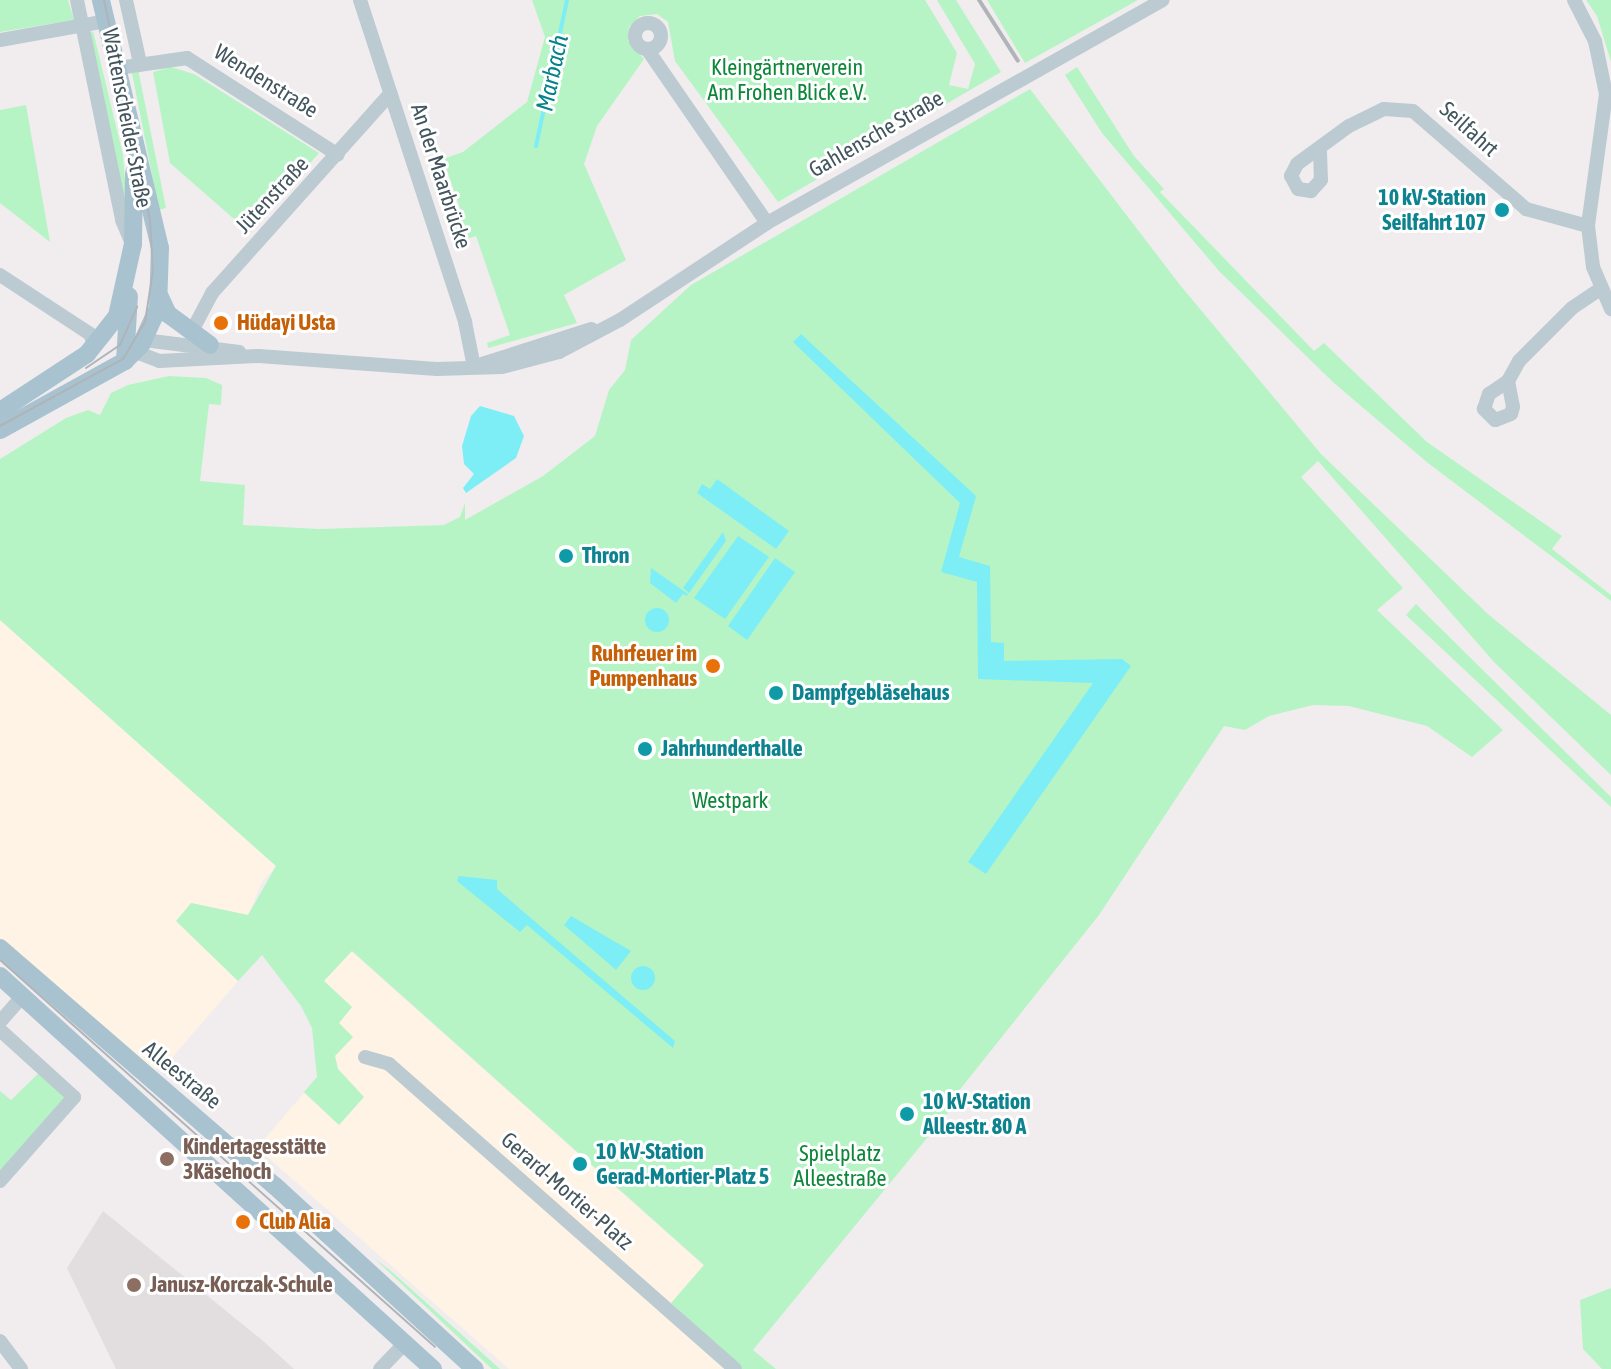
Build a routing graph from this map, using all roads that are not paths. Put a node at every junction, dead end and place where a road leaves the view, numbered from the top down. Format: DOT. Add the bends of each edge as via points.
graph roads {
  1 [pos="77,0"];
  2 [pos="101,0"];
  3 [pos="126,0"];
  4 [pos="360,0"];
  5 [pos="1163,0"];
  6 [pos="1574,0"];
  7 [pos="107,21"];
  8 [pos="84,27"];
  9 [pos="0,40"];
  10 [pos="647,49"];
  11 [pos="140,63"];
  12 [pos="118,68"];
  13 [pos="391,93"];
  14 [pos="130,128"];
  15 [pos="1320,152"];
  16 [pos="338,155"];
  17 [pos="767,223"];
  18 [pos="1588,226"];
  19 [pos="133,244"];
  20 [pos="128,274"];
  21 [pos="0,275"];
  22 [pos="1600,289"];
  23 [pos="160,297"];
  24 [pos="1611,309"];
  25 [pos="192,331"];
  26 [pos="210,345"];
  27 [pos="95,346"];
  28 [pos="133,348"];
  29 [pos="259,356"];
  30 [pos="474,367"];
  31 [pos="1508,381"];
  32 [pos="0,411"];
  33 [pos="0,430"];
  34 [pos="0,948"];
  35 [pos="0,976"];
  36 [pos="23,996"];
  37 [pos="0,1022"];
  38 [pos="0,1030"];
  39 [pos="365,1057"];
  40 [pos="0,1181"];
  41 [pos="0,1341"];
  42 [pos="405,1343"];
  43 [pos="17,1367"];
  44 [pos="380,1369"];
  45 [pos="433,1369"];
  46 [pos="475,1369"];
  47 [pos="735,1369"];
  1 -- 8 [label="street, Wattenscheider Straße"];
  2 -- 7 [label="main road, Wattenscheider Straße"];
  3 -- 11 [label="street, Wattenscheider Straße"];
  4 -- 13 [label="street, An der Maarbrücke"];
  5 -- 17 [label="street, Gahlensche Straße"];
  6 -- 18 [label="street" via="1595,41 1606,94"];
  7 -- 8 [label="street"];
  7 -- 12 [label="main road, Wattenscheider Straße"];
  8 -- 9 [label="street"];
  8 -- 19 [label="street, Wattenscheider Straße" via="122,220"];
  10 -- 17 [label="street"];
  11 -- 12 [label="street, Wendenstraße"];
  11 -- 16 [label="street, Wendenstraße" via="187,58"];
  12 -- 14 [label="main road, Wattenscheider Straße"];
  13 -- 16 [label="street, Jütenstraße"];
  13 -- 30 [label="street, An der Maarbrücke" via="465,322"];
  14 -- 19 [label="main road, Wattenscheider Straße"];
  14 -- 23 [label="main road, Wattenscheider Straße" via="160,248"];
  15 -- 18 [label="street, Seilfahrt" via="1369,115 1384,109 1413,111 1526,209"];
  16 -- 25 [label="street, Jütenstraße" via="212,293"];
  17 -- 30 [label="street, Gahlensche Straße" via="620,320 541,358"];
  18 -- 22 [label="street"];
  19 -- 20 [label="main road, Wattenscheider Straße"];
  20 -- 27 [label="main road, Wattenscheider Straße" via="117,316"];
  20 -- 28 [label="main road, Wattenscheider Straße"];
  21 -- 27 [label="street" via="90,334"];
  22 -- 24 [label="street"];
  22 -- 31 [label="street" via="1572,308 1519,361"];
  23 -- 25 [label="main road, Gahlensche Straße" via="168,314"];
  23 -- 28 [label="main road, Wattenscheider Straße"];
  25 -- 26 [label="main road, Gahlensche Straße"];
  26 -- 28 [label="street, Gahlensche Straße"];
  26 -- 29 [label="street, Gahlensche Straße"];
  27 -- 28 [label="main road, Wattenscheider Straße"];
  27 -- 32 [label="main road, Wattenscheider Straße"];
  28 -- 29 [label="street, Gahlensche Straße" via="159,361"];
  28 -- 33 [label="main road"];
  29 -- 30 [label="street, Gahlensche Straße" via="386,367"];
  34 -- 46 [label="main road, Alleestraße" via="230,1146"];
  35 -- 36 [label="main road, Alleestraße"];
  36 -- 37 [label="street"];
  36 -- 42 [label="main road, Alleestraße"];
  38 -- 40 [label="street" via="74,1097"];
  39 -- 47 [label="street, Gerard-Mortier-Platz" via="389,1064"];
  41 -- 43 [label="street"];
  42 -- 44 [label="street"];
  42 -- 45 [label="main road, Alleestraße"];
}
